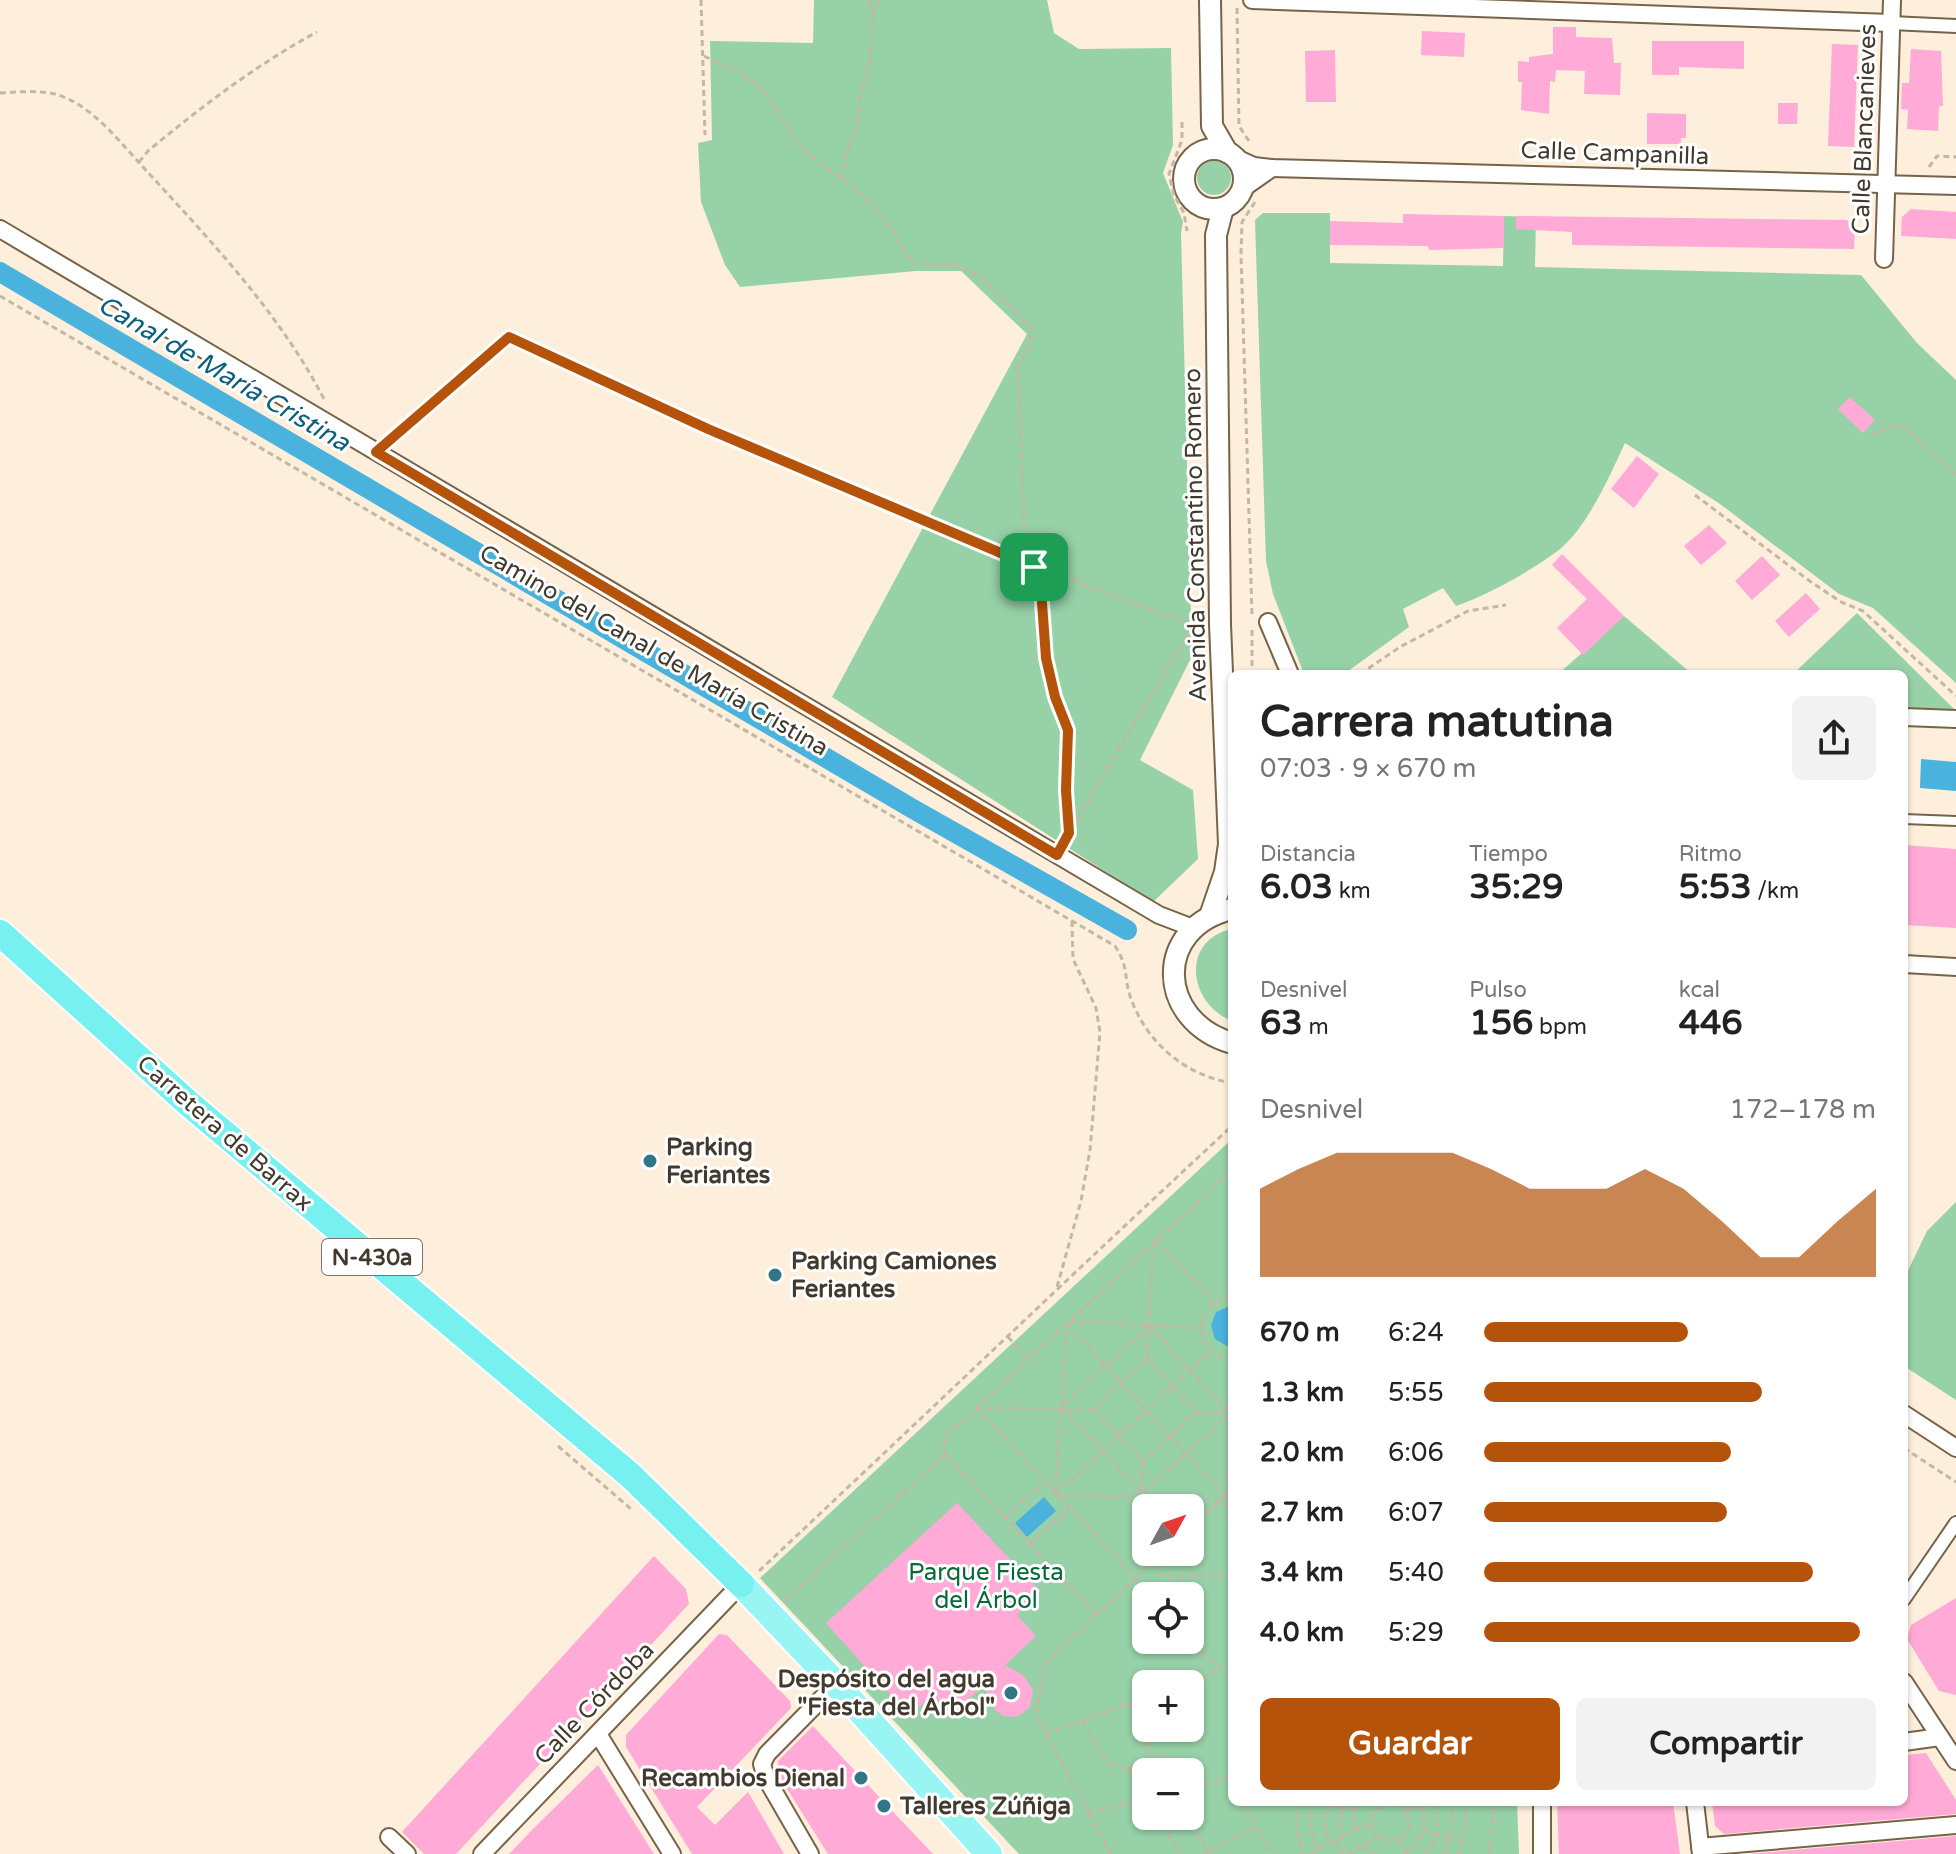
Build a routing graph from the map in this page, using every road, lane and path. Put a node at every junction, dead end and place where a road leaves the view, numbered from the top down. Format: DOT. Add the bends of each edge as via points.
graph roads {
  1 [pos="701,0"];
  2 [pos="869,0"];
  3 [pos="880,0"];
  4 [pos="1210,0"];
  5 [pos="1237,0"];
  6 [pos="1252,0"];
  7 [pos="1892,0"];
  8 [pos="873,13"];
  9 [pos="1891,23"];
  10 [pos="1956,26"];
  11 [pos="317,32"];
  12 [pos="704,56"];
  13 [pos="0,93"];
  14 [pos="1182,122"];
  15 [pos="1212,126"];
  16 [pos="705,135"];
  17 [pos="1200,152"];
  18 [pos="1231,155"];
  19 [pos="139,162"];
  20 [pos="1265,170"];
  21 [pos="841,179"];
  22 [pos="1886,184"];
  23 [pos="1956,186"];
  24 [pos="1242,189"];
  25 [pos="1219,217"];
  26 [pos="0,229"];
  27 [pos="1187,231"];
  28 [pos="1884,259"];
  29 [pos="0,296"];
  30 [pos="343,432"];
  31 [pos="1872,434"];
  32 [pos="376,452"];
  33 [pos="1956,474"];
  34 [pos="1695,495"];
  35 [pos="1034,567"];
  36 [pos="1506,605"];
  37 [pos="1252,615"];
  38 [pos="1268,622"];
  39 [pos="1252,630"];
  40 [pos="1252,670"];
  41 [pos="1288,670"];
  42 [pos="1366,670"];
  43 [pos="1956,696"];
  44 [pos="1908,717"];
  45 [pos="1956,719"];
  46 [pos="1228,804"];
  47 [pos="1908,819"];
  48 [pos="1956,821"];
  49 [pos="1069,833"];
  50 [pos="1057,855"];
  51 [pos="1228,858"];
  52 [pos="1228,911"];
  53 [pos="1072,922"];
  54 [pos="1202,922"];
  55 [pos="0,933"];
  56 [pos="1908,964"];
  57 [pos="1956,967"];
  58 [pos="1228,1042"];
  59 [pos="1228,1082"];
  60 [pos="1228,1130"];
  61 [pos="1228,1174"];
  62 [pos="1155,1242"];
  63 [pos="1057,1287"];
  64 [pos="1228,1297"];
  65 [pos="1214,1302"];
  66 [pos="1068,1323"];
  67 [pos="1149,1326"];
  68 [pos="1201,1328"];
  69 [pos="1008,1337"];
  70 [pos="1210,1351"];
  71 [pos="1147,1358"];
  72 [pos="1029,1359"];
  73 [pos="1228,1359"];
  74 [pos="1105,1367"];
  75 [pos="1190,1370"];
  76 [pos="1120,1384"];
  77 [pos="1172,1386"];
  78 [pos="1061,1407"];
  79 [pos="977,1408"];
  80 [pos="1094,1409"];
  81 [pos="1145,1411"];
  82 [pos="1228,1411"];
  83 [pos="1196,1412"];
  84 [pos="1228,1414"];
  85 [pos="1228,1417"];
  86 [pos="1908,1417"];
  87 [pos="1119,1436"];
  88 [pos="1169,1436"];
  89 [pos="1956,1448"];
  90 [pos="1103,1451"];
  91 [pos="1908,1451"];
  92 [pos="1185,1454"];
  93 [pos="945,1455"];
  94 [pos="1228,1456"];
  95 [pos="1143,1461"];
  96 [pos="1956,1482"];
  97 [pos="1044,1483"];
  98 [pos="1141,1494"];
  99 [pos="1142,1494"];
  100 [pos="1143,1494"];
  101 [pos="1228,1494"];
  102 [pos="1055,1495"];
  103 [pos="1132,1495"];
  104 [pos="1204,1496"];
  105 [pos="1225,1497"];
  106 [pos="1069,1509"];
  107 [pos="1204,1516"];
  108 [pos="1228,1516"];
  109 [pos="1005,1517"];
  110 [pos="1956,1523"];
  111 [pos="1030,1544"];
  112 [pos="1149,1566"];
  113 [pos="1155,1566"];
  114 [pos="1228,1574"];
  115 [pos="1135,1578"];
  116 [pos="747,1580"];
  117 [pos="1139,1582"];
  118 [pos="1908,1593"];
  119 [pos="783,1604"];
  120 [pos="1096,1614"];
  121 [pos="1204,1653"];
  122 [pos="1204,1676"];
  123 [pos="836,1684"];
  124 [pos="1908,1688"];
  125 [pos="1130,1703"];
  126 [pos="1082,1721"];
  127 [pos="598,1734"];
  128 [pos="1045,1734"];
  129 [pos="1940,1737"];
  130 [pos="1908,1741"];
  131 [pos="1151,1758"];
  132 [pos="1956,1761"];
  133 [pos="1132,1768"];
  134 [pos="1128,1769"];
  135 [pos="1132,1776"];
  136 [pos="1226,1777"];
  137 [pos="1228,1780"];
  138 [pos="1204,1787"];
  139 [pos="1132,1802"];
  140 [pos="1243,1806"];
  141 [pos="1298,1806"];
  142 [pos="1312,1806"];
  143 [pos="1328,1806"];
  144 [pos="1336,1806"];
  145 [pos="1356,1806"];
  146 [pos="1378,1806"];
  147 [pos="1401,1806"];
  148 [pos="1416,1806"];
  149 [pos="1422,1806"];
  150 [pos="1436,1806"];
  151 [pos="1451,1806"];
  152 [pos="1464,1806"];
  153 [pos="1494,1806"];
  154 [pos="1542,1806"];
  155 [pos="1695,1806"];
  156 [pos="1341,1808"];
  157 [pos="1354,1811"];
  158 [pos="1407,1811"];
  159 [pos="1088,1812"];
  160 [pos="1371,1822"];
  161 [pos="1956,1825"];
  162 [pos="1256,1827"];
  163 [pos="1165,1830"];
  164 [pos="1196,1830"];
  165 [pos="1354,1831"];
  166 [pos="1424,1831"];
  167 [pos="1437,1834"];
  168 [pos="389,1837"];
  169 [pos="1342,1837"];
  170 [pos="1378,1837"];
  171 [pos="1451,1838"];
  172 [pos="1399,1839"];
  173 [pos="1336,1841"];
  174 [pos="1464,1841"];
  175 [pos="1329,1844"];
  176 [pos="1363,1846"];
  177 [pos="1700,1850"];
  178 [pos="1317,1851"];
  179 [pos="1210,1853"];
  180 [pos="1406,1853"];
  181 [pos="407,1854"];
  182 [pos="482,1854"];
  183 [pos="672,1854"];
  184 [pos="810,1854"];
  185 [pos="989,1854"];
  186 [pos="1111,1854"];
  187 [pos="1180,1854"];
  188 [pos="1204,1854"];
  189 [pos="1273,1854"];
  190 [pos="1303,1854"];
  191 [pos="1310,1854"];
  192 [pos="1349,1854"];
  193 [pos="1375,1854"];
  194 [pos="1425,1854"];
  195 [pos="1444,1854"];
  196 [pos="1458,1854"];
  197 [pos="1490,1854"];
  198 [pos="1542,1854"];
  1 -- 12 [label="path"];
  2 -- 8 [label="path"];
  3 -- 8 [label="path"];
  4 -- 15 [label="street"];
  5 -- 20 [label="path" via="1239,126 1261,155"];
  6 -- 9 [label="street"];
  7 -- 9 [label="street, Calle Blancanieves"];
  8 -- 21 [label="path" via="870,63"];
  9 -- 10 [label="street"];
  9 -- 22 [label="street, Calle Blancanieves"];
  11 -- 19 [label="path" via="224,90"];
  12 -- 16 [label="path"];
  12 -- 21 [label="path" via="748,78 802,148"];
  13 -- 19 [label="path" via="56,94 115,134"];
  14 -- 27 [label="path" via="1182,140 1169,174"];
  15 -- 17 [label="street"];
  15 -- 18 [label="street"];
  17 -- 18 [label="street"];
  17 -- 25 [label="street" via="1184,177 1189,196"];
  18 -- 20 [label="street, Calle Campanilla"];
  18 -- 24 [label="street" via="1242,169"];
  19 -- 30 [label="path" via="229,261 308,368"];
  20 -- 22 [label="street, Calle Campanilla"];
  20 -- 24 [label="street"];
  20 -- 37 [label="path" via="1258,198 1242,222 1241,254"];
  21 -- 35 [label="path" via="876,212 913,264 960,266 982,278 1031,328 1031,341 1018,367 1024,525"];
  22 -- 23 [label="street, Calle Campanilla"];
  22 -- 28 [label="street, Calle Blancanieves"];
  24 -- 25 [label="street"];
  25 -- 46 [label="street, Avenida Constantino Romero" via="1220,624"];
  26 -- 30 [label="street, Camino del Canal de María Cristina"];
  29 -- 53 [label="path, Camino del Canal de María Cristina"];
  30 -- 32 [label="street, Camino del Canal de María Cristina"];
  31 -- 33 [label="path" via="1898,425 1905,428"];
  32 -- 35 [label="path" via="509,337 708,429"];
  32 -- 50 [label="street, Camino del Canal de María Cristina"];
  34 -- 43 [label="path" via="1811,582 1863,611"];
  35 -- 49 [label="path" via="1041,589 1046,658 1068,730"];
  35 -- 49 [label="path" via="1193,625"];
  36 -- 42 [label="path" via="1468,611"];
  38 -- 41 [label="street"];
  39 -- 40 [label="path"];
  44 -- 45 [label="street"];
  47 -- 48 [label="lane"];
  49 -- 50 [label="path"];
  50 -- 54 [label="street, Camino del Canal de María Cristina" via="1159,915"];
  51 -- 54 [label="street, Avenida Constantino Romero"];
  52 -- 54 [label="street"];
  53 -- 59 [label="path, Camino del Canal de María Cristina" via="1115,946 1127,964 1130,997 1165,1052 1208,1079"];
  53 -- 63 [label="path" via="1073,959 1096,1008 1100,1032 1090,1150"];
  54 -- 58 [label="street, Avenida Constantino Romero" via="1181,945 1174,987 1195,1025"];
  55 -- 116 [label="highway, Carretera de Barrax / N-430a" via="188,1103 620,1466"];
  56 -- 57 [label="street"];
  60 -- 63 [label="path"];
  61 -- 62 [label="path"];
  62 -- 65 [label="path"];
  62 -- 66 [label="path"];
  62 -- 67 [label="path"];
  63 -- 69 [label="path"];
  64 -- 65 [label="path"];
  65 -- 68 [label="path"];
  66 -- 67 [label="path"];
  66 -- 72 [label="path"];
  66 -- 74 [label="path"];
  66 -- 78 [label="path"];
  67 -- 68 [label="path"];
  67 -- 71 [label="path"];
  67 -- 74 [label="path"];
  67 -- 75 [label="path"];
  68 -- 70 [label="path"];
  69 -- 72 [label="path"];
  69 -- 116 [label="path"];
  70 -- 73 [label="path"];
  70 -- 75 [label="path"];
  71 -- 76 [label="path"];
  71 -- 77 [label="path"];
  72 -- 79 [label="path"];
  74 -- 76 [label="path"];
  74 -- 78 [label="path"];
  75 -- 77 [label="path"];
  75 -- 82 [label="path"];
  76 -- 80 [label="path"];
  76 -- 81 [label="path"];
  77 -- 81 [label="path"];
  77 -- 83 [label="path"];
  78 -- 79 [label="path"];
  78 -- 80 [label="path"];
  78 -- 90 [label="path"];
  78 -- 102 [label="path"];
  79 -- 93 [label="path" via="945,1437"];
  79 -- 97 [label="path"];
  80 -- 87 [label="path"];
  81 -- 87 [label="path"];
  81 -- 88 [label="path"];
  83 -- 84 [label="path"];
  83 -- 88 [label="path"];
  85 -- 92 [label="path"];
  86 -- 89 [label="street"];
  87 -- 90 [label="path"];
  87 -- 95 [label="path"];
  88 -- 92 [label="path"];
  88 -- 95 [label="path"];
  90 -- 98 [label="path"];
  90 -- 102 [label="path"];
  91 -- 96 [label="path"];
  92 -- 100 [label="path"];
  92 -- 105 [label="path"];
  93 -- 109 [label="path"];
  93 -- 119 [label="path"];
  94 -- 105 [label="path"];
  95 -- 99 [label="path"];
  97 -- 102 [label="path"];
  97 -- 109 [label="path"];
  101 -- 105 [label="path"];
  102 -- 103 [label="path"];
  102 -- 106 [label="path"];
  104 -- 105 [label="path"];
  105 -- 107 [label="path"];
  105 -- 108 [label="path"];
  106 -- 111 [label="path"];
  106 -- 115 [label="path"];
  109 -- 111 [label="path"];
  110 -- 118 [label="street"];
  111 -- 120 [label="path"];
  112 -- 115 [label="path"];
  113 -- 114 [label="path" via="1164,1577"];
  115 -- 117 [label="path"];
  115 -- 120 [label="path"];
  116 -- 123 [label="main road"];
  116 -- 127 [label="street, Calle Córdoba"];
  120 -- 128 [label="path" via="1045,1663 1036,1715"];
  121 -- 122 [label="path" via="1220,1670"];
  123 -- 184 [label="street" via="762,1764"];
  123 -- 185 [label="main road"];
  124 -- 129 [label="street"];
  125 -- 126 [label="path"];
  125 -- 131 [label="path"];
  126 -- 128 [label="path"];
  126 -- 134 [label="path" via="1107,1763"];
  127 -- 182 [label="street, Calle Córdoba"];
  127 -- 183 [label="street"];
  128 -- 159 [label="path"];
  129 -- 130 [label="street"];
  129 -- 132 [label="street"];
  133 -- 134 [label="path"];
  134 -- 135 [label="path"];
  136 -- 137 [label="path"];
  136 -- 138 [label="path"];
  139 -- 159 [label="path"];
  140 -- 162 [label="path"];
  141 -- 190 [label="path"];
  142 -- 178 [label="path" via="1310,1824"];
  143 -- 175 [label="path"];
  144 -- 156 [label="path"];
  145 -- 157 [label="path"];
  146 -- 160 [label="path"];
  147 -- 158 [label="path"];
  148 -- 158 [label="path"];
  149 -- 166 [label="path"];
  150 -- 167 [label="path"];
  151 -- 171 [label="path"];
  152 -- 174 [label="path"];
  153 -- 197 [label="path"];
  154 -- 198 [label="street"];
  155 -- 177 [label="street"];
  156 -- 157 [label="path"];
  156 -- 169 [label="path"];
  157 -- 165 [label="path"];
  158 -- 172 [label="path" via="1410,1825"];
  159 -- 186 [label="path"];
  160 -- 165 [label="path"];
  160 -- 170 [label="path"];
  161 -- 177 [label="street"];
  162 -- 179 [label="path"];
  162 -- 189 [label="path"];
  163 -- 187 [label="path"];
  164 -- 179 [label="path"];
  165 -- 169 [label="path"];
  166 -- 167 [label="path"];
  166 -- 180 [label="path"];
  167 -- 171 [label="path"];
  167 -- 194 [label="path"];
  168 -- 181 [label="street"];
  169 -- 173 [label="path"];
  170 -- 172 [label="path"];
  170 -- 176 [label="path"];
  171 -- 174 [label="path"];
  171 -- 195 [label="path"];
  172 -- 180 [label="path"];
  173 -- 175 [label="path"];
  173 -- 192 [label="path"];
  174 -- 196 [label="path"];
  175 -- 178 [label="path"];
  176 -- 192 [label="path"];
  176 -- 193 [label="path"];
  178 -- 191 [label="path"];
  179 -- 188 [label="path"];
}
